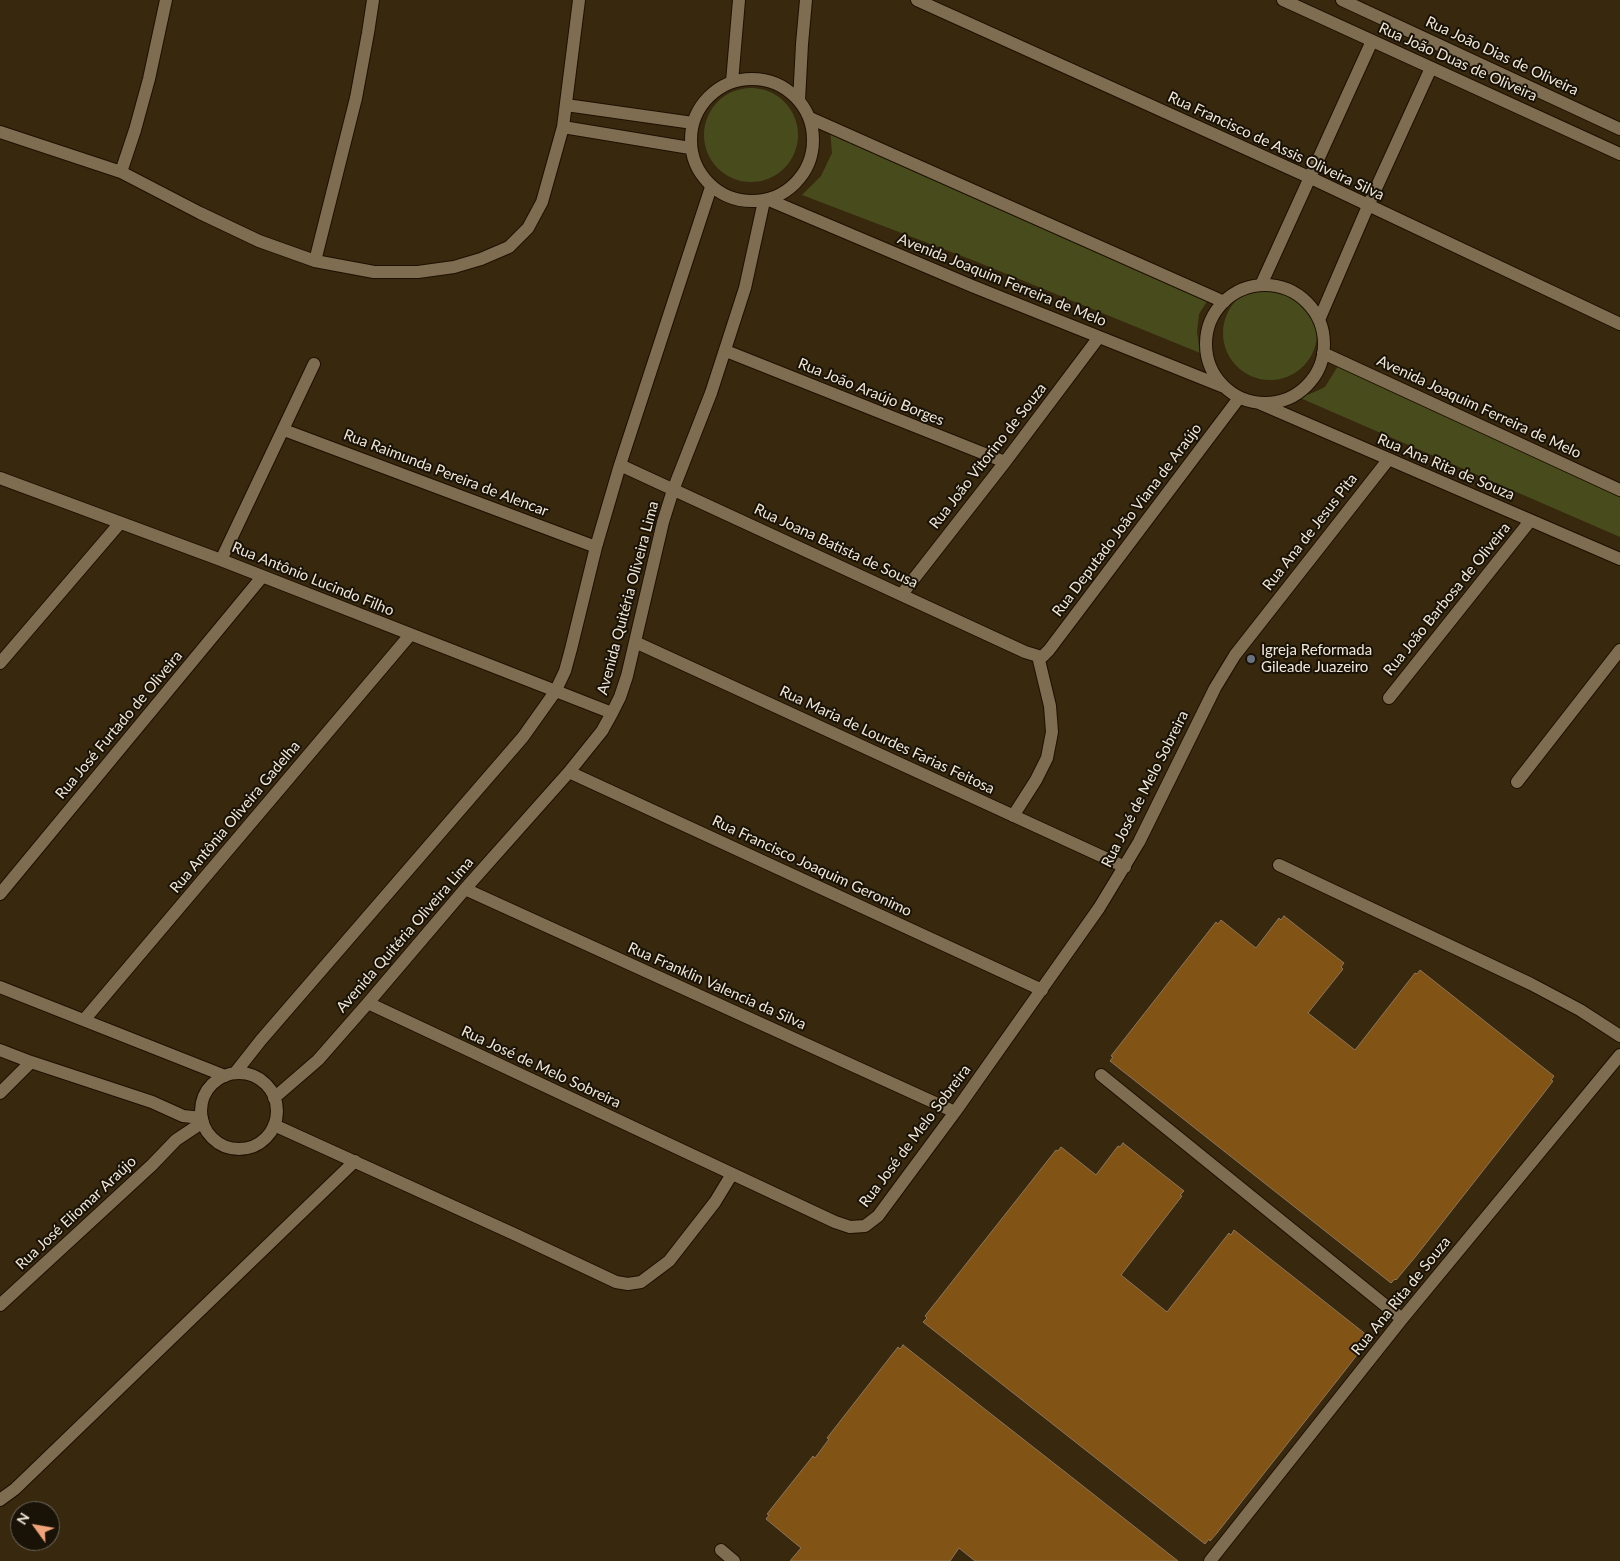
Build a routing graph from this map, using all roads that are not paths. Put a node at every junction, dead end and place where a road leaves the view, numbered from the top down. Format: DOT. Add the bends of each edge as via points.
graph roads {
  1 [pos="166,0"];
  2 [pos="373,0"];
  3 [pos="579,0"];
  4 [pos="739,0"];
  5 [pos="806,0"];
  6 [pos="917,0"];
  7 [pos="1282,0"];
  8 [pos="1342,0"];
  9 [pos="1372,41"];
  10 [pos="1431,68"];
  11 [pos="732,82"];
  12 [pos="799,101"];
  13 [pos="566,104"];
  14 [pos="810,118"];
  15 [pos="692,123"];
  16 [pos="563,127"];
  17 [pos="1620,129"];
  18 [pos="0,132"];
  19 [pos="690,148"];
  20 [pos="1619,151"];
  21 [pos="121,172"];
  22 [pos="1311,178"];
  23 [pos="711,187"];
  24 [pos="766,200"];
  25 [pos="1368,206"];
  26 [pos="315,261"];
  27 [pos="1261,286"];
  28 [pos="1224,302"];
  29 [pos="1319,320"];
  30 [pos="1620,324"];
  31 [pos="1099,337"];
  32 [pos="726,351"];
  33 [pos="1324,353"];
  34 [pos="314,364"];
  35 [pos="1224,387"];
  36 [pos="1239,398"];
  37 [pos="1259,403"];
  38 [pos="284,430"];
  39 [pos="1388,460"];
  40 [pos="1006,462"];
  41 [pos="620,465"];
  42 [pos="0,478"];
  43 [pos="674,490"];
  44 [pos="1620,490"];
  45 [pos="1530,521"];
  46 [pos="120,523"];
  47 [pos="596,547"];
  48 [pos="1620,559"];
  49 [pos="221,560"];
  50 [pos="262,577"];
  51 [pos="902,594"];
  52 [pos="1258,625"];
  53 [pos="410,635"];
  54 [pos="635,642"];
  55 [pos="1620,650"];
  56 [pos="1038,656"];
  57 [pos="0,663"];
  58 [pos="555,692"];
  59 [pos="1389,698"];
  60 [pos="612,714"];
  61 [pos="569,772"];
  62 [pos="1517,782"];
  63 [pos="1013,816"];
  64 [pos="1279,865"];
  65 [pos="1125,867"];
  66 [pos="465,889"];
  67 [pos="0,894"];
  68 [pos="0,987"];
  69 [pos="1042,990"];
  70 [pos="368,1004"];
  71 [pos="84,1020"];
  72 [pos="1620,1036"];
  73 [pos="0,1050"];
  74 [pos="1620,1055"];
  75 [pos="31,1062"];
  76 [pos="230,1074"];
  77 [pos="1101,1075"];
  78 [pos="0,1093"];
  79 [pos="274,1098"];
  80 [pos="955,1112"];
  81 [pos="202,1120"];
  82 [pos="274,1125"];
  83 [pos="355,1161"];
  84 [pos="732,1174"];
  85 [pos="0,1305"];
  86 [pos="1402,1319"];
  87 [pos="0,1500"];
  88 [pos="720,1550"];
  89 [pos="734,1561"];
  90 [pos="1210,1561"];
  1 -- 21 [label="street" via="149,79"];
  2 -- 26 [label="street" via="356,98"];
  3 -- 13 [label="street"];
  4 -- 11 [label="street"];
  5 -- 12 [label="street"];
  6 -- 22 [label="street, Rua Francisco de Assis Oliveira Silva"];
  7 -- 9 [label="street, Rua João Duas de Oliveira"];
  8 -- 17 [label="street, Rua João Dias de Oliveira"];
  9 -- 10 [label="street, Rua João Duas de Oliveira"];
  9 -- 22 [label="street"];
  10 -- 20 [label="street, Rua João Duas de Oliveira"];
  10 -- 25 [label="street"];
  11 -- 12 [label="street" via="769,81 786,88"];
  11 -- 15 [label="street" via="716,90 704,102"];
  12 -- 14 [label="street"];
  13 -- 15 [label="street"];
  13 -- 16 [label="street"];
  14 -- 24 [label="street" via="814,138 811,158 802,176 787,191"];
  14 -- 28 [label="street"];
  15 -- 19 [label="street"];
  16 -- 19 [label="street"];
  16 -- 26 [label="street" via="542,202 528,228 509,247 454,267 418,272 374,272"];
  18 -- 21 [label="street"];
  19 -- 23 [label="street" via="698,172"];
  21 -- 26 [label="street" via="259,241"];
  22 -- 25 [label="street, Rua Francisco de Assis Oliveira Silva"];
  22 -- 27 [label="street"];
  23 -- 24 [label="street" via="727,197 745,202"];
  23 -- 41 [label="street"];
  24 -- 31 [label="street, Avenida Joaquim Ferreira de Melo"];
  24 -- 32 [label="street, Avenida Quitéria Oliveira Lima"];
  25 -- 29 [label="street"];
  25 -- 30 [label="street, Rua Francisco de Assis Oliveira Silva"];
  27 -- 28 [label="street" via="1241,290"];
  27 -- 29 [label="street" via="1279,287 1296,293"];
  28 -- 35 [label="street" via="1213,318 1207,336 1207,354 1213,372"];
  29 -- 33 [label="street" via="1324,336"];
  31 -- 35 [label="street, Avenida Joaquim Ferreira de Melo"];
  31 -- 40 [label="street, Rua João Vitorino de Souza"];
  32 -- 40 [label="street, Rua João Araújo Borges"];
  32 -- 43 [label="street, Avenida Quitéria Oliveira Lima"];
  33 -- 37 [label="street" via="1316,374 1301,391 1282,401"];
  33 -- 44 [label="street, Avenida Joaquim Ferreira de Melo"];
  34 -- 38 [label="street"];
  35 -- 36 [label="street"];
  36 -- 37 [label="street"];
  36 -- 56 [label="street, Rua Deputado João Viana de Araújo" via="1049,650 1042,657"];
  37 -- 39 [label="street, Rua Ana Rita de Souza"];
  38 -- 47 [label="street, Rua Raimunda Pereira de Alencar"];
  38 -- 49 [label="street"];
  39 -- 45 [label="street, Rua Ana Rita de Souza"];
  39 -- 52 [label="street, Rua Ana de Jesus Pita"];
  40 -- 51 [label="street, Rua João Vitorino de Souza"];
  41 -- 43 [label="street, Rua Joana Batista de Sousa"];
  41 -- 47 [label="street"];
  42 -- 46 [label="street, Rua Antônio Lucindo Filho"];
  43 -- 51 [label="street, Rua Joana Batista de Sousa"];
  43 -- 54 [label="street, Avenida Quitéria Oliveira Lima" via="663,522"];
  45 -- 48 [label="street, Rua Ana Rita de Souza"];
  45 -- 59 [label="street, Rua João Barbosa de Oliveira"];
  46 -- 49 [label="street, Rua Antônio Lucindo Filho"];
  46 -- 57 [label="street"];
  47 -- 58 [label="street" via="565,671"];
  49 -- 50 [label="street, Rua Antônio Lucindo Filho"];
  50 -- 53 [label="street, Rua Antônio Lucindo Filho"];
  50 -- 67 [label="street, Rua José Furtado de Oliveira"];
  51 -- 56 [label="street, Rua Joana Batista de Sousa"];
  52 -- 65 [label="street, Rua José de Melo Sobreira" via="1215,688"];
  53 -- 58 [label="street, Rua Antônio Lucindo Filho"];
  53 -- 71 [label="street, Rua Antônia Oliveira Gadelha"];
  54 -- 60 [label="street, Avenida Quitéria Oliveira Lima" via="627,676"];
  54 -- 63 [label="street, Rua Maria de Lourdes Farias Feitosa"];
  55 -- 62 [label="street"];
  56 -- 63 [label="street" via="1050,706 1052,732 1047,758"];
  58 -- 60 [label="street, Rua Antônio Lucindo Filho"];
  58 -- 76 [label="street" via="517,744"];
  60 -- 61 [label="street, Avenida Quitéria Oliveira Lima"];
  61 -- 66 [label="street, Avenida Quitéria Oliveira Lima"];
  61 -- 69 [label="street, Rua Francisco Joaquim Geronimo"];
  63 -- 65 [label="street, Rua Maria de Lourdes Farias Feitosa"];
  64 -- 72 [label="street" via="1531,984"];
  65 -- 69 [label="street, Rua José de Melo Sobreira"];
  66 -- 70 [label="street, Avenida Quitéria Oliveira Lima"];
  66 -- 80 [label="street, Rua Franklin Valencia da Silva"];
  68 -- 71 [label="street"];
  69 -- 80 [label="street, Rua José de Melo Sobreira"];
  70 -- 79 [label="street, Avenida Quitéria Oliveira Lima" via="318,1060"];
  70 -- 84 [label="street, Rua José de Melo Sobreira"];
  71 -- 76 [label="street"];
  73 -- 75 [label="street"];
  74 -- 86 [label="street, Rua Ana Rita de Souza"];
  75 -- 78 [label="street"];
  75 -- 81 [label="street"];
  76 -- 79 [label="street" via="255,1076 270,1089"];
  76 -- 81 [label="street" via="214,1082 205,1093 201,1105"];
  77 -- 86 [label="street"];
  79 -- 82 [label="street"];
  80 -- 84 [label="street, Rua José de Melo Sobreira" via="878,1216 865,1226 850,1227 835,1222"];
  81 -- 82 [label="street" via="209,1134 230,1148 256,1144"];
  81 -- 85 [label="street, Rua José Eliomar Araújo" via="176,1140"];
  82 -- 83 [label="street"];
  83 -- 84 [label="street" via="616,1282 628,1284 640,1282 669,1261 710,1209"];
  83 -- 87 [label="street"];
  86 -- 90 [label="street, Rua Ana Rita de Souza"];
  88 -- 89 [label="street"];
}
